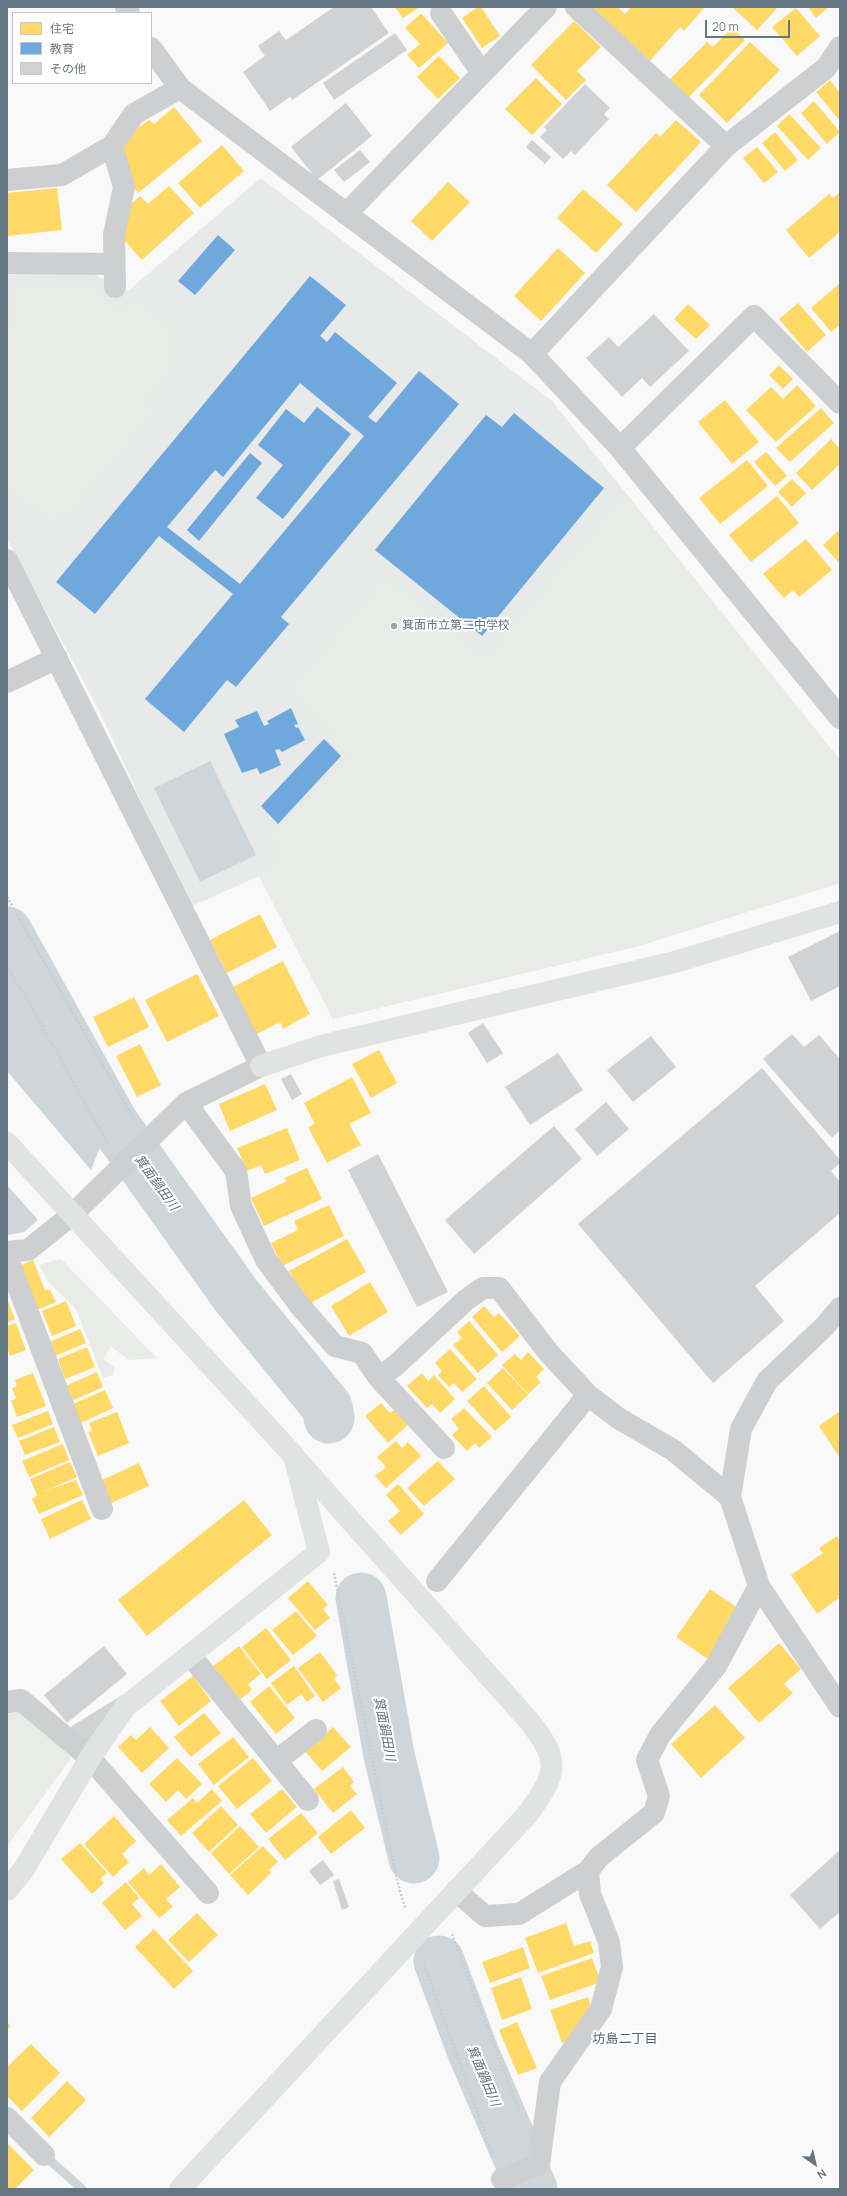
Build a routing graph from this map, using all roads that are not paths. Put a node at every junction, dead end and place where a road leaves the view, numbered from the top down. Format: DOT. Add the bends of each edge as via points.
graph roads {
  1 [pos="546,7"];
  2 [pos="576,7"];
  3 [pos="441,12"];
  4 [pos="840,47"];
  5 [pos="152,49"];
  6 [pos="482,73"];
  7 [pos="180,88"];
  8 [pos="112,146"];
  9 [pos="726,146"];
  10 [pos="7,180"];
  11 [pos="346,214"];
  12 [pos="7,263"];
  13 [pos="113,264"];
  14 [pos="115,288"];
  15 [pos="532,354"];
  16 [pos="840,403"];
  17 [pos="620,448"];
  18 [pos="7,560"];
  19 [pos="56,658"];
  20 [pos="7,682"];
  21 [pos="840,718"];
  22 [pos="840,912"];
  23 [pos="261,1066"];
  24 [pos="186,1103"];
  25 [pos="7,1143"];
  26 [pos="74,1214"];
  27 [pos="7,1252"];
  28 [pos="7,1257"];
  29 [pos="840,1308"];
  30 [pos="379,1378"];
  31 [pos="588,1395"];
  32 [pos="444,1448"];
  33 [pos="294,1456"];
  34 [pos="730,1497"];
  35 [pos="102,1509"];
  36 [pos="438,1581"];
  37 [pos="759,1586"];
  38 [pos="190,1655"];
  39 [pos="7,1702"];
  40 [pos="840,1707"];
  41 [pos="316,1730"];
  42 [pos="90,1758"];
  43 [pos="276,1761"];
  44 [pos="308,1800"];
  45 [pos="588,1871"];
  46 [pos="7,1890"];
  47 [pos="456,1891"];
  48 [pos="208,1893"];
  49 [pos="7,2118"];
  50 [pos="44,2155"];
  51 [pos="505,2178"];
  52 [pos="180,2189"];
  1 -- 6 [label="street"];
  2 -- 9 [label="street"];
  3 -- 6 [label="street"];
  4 -- 9 [label="street" via="826,68"];
  5 -- 7 [label="street"];
  6 -- 11 [label="street"];
  7 -- 8 [label="street" via="134,114"];
  7 -- 11 [label="street"];
  8 -- 10 [label="street" via="62,175"];
  8 -- 13 [label="street" via="124,187 114,235"];
  9 -- 15 [label="street"];
  11 -- 15 [label="street"];
  12 -- 13 [label="street"];
  13 -- 14 [label="street"];
  15 -- 17 [label="street"];
  16 -- 17 [label="street" via="754,316"];
  17 -- 21 [label="street"];
  18 -- 19 [label="street"];
  19 -- 20 [label="street"];
  19 -- 23 [label="street"];
  22 -- 23 [label="street" via="675,962 321,1046"];
  23 -- 24 [label="street"];
  24 -- 26 [label="street" via="146,1142 118,1156"];
  24 -- 30 [label="street" via="236,1171 241,1206 266,1260 334,1346 362,1353"];
  25 -- 26 [label="street"];
  26 -- 27 [label="street" via="28,1250"];
  26 -- 33 [label="street"];
  28 -- 35 [label="street"];
  29 -- 34 [label="street" via="824,1327 767,1381 741,1428"];
  30 -- 31 [label="street" via="466,1300 483,1288 499,1288 548,1352"];
  30 -- 32 [label="street"];
  31 -- 34 [label="street" via="618,1418 673,1450"];
  31 -- 36 [label="street"];
  33 -- 38 [label="street" via="319,1552"];
  33 -- 47 [label="street" via="546,1742 553,1767 543,1793 527,1815"];
  34 -- 37 [label="street"];
  37 -- 40 [label="street"];
  37 -- 45 [label="street" via="716,1666 660,1735 648,1760 659,1796 654,1813 599,1857"];
  38 -- 42 [label="street" via="125,1707"];
  38 -- 43 [label="street"];
  39 -- 42 [label="street" via="21,1700"];
  41 -- 43 [label="street"];
  42 -- 46 [label="street" via="24,1868"];
  42 -- 48 [label="street"];
  43 -- 44 [label="street"];
  45 -- 47 [label="street" via="520,1914 485,1916"];
  45 -- 51 [label="street" via="590,1894 609,1942 612,1967 601,2009 550,2082 539,2164"];
  47 -- 52 [label="street"];
  49 -- 50 [label="street"];
}
